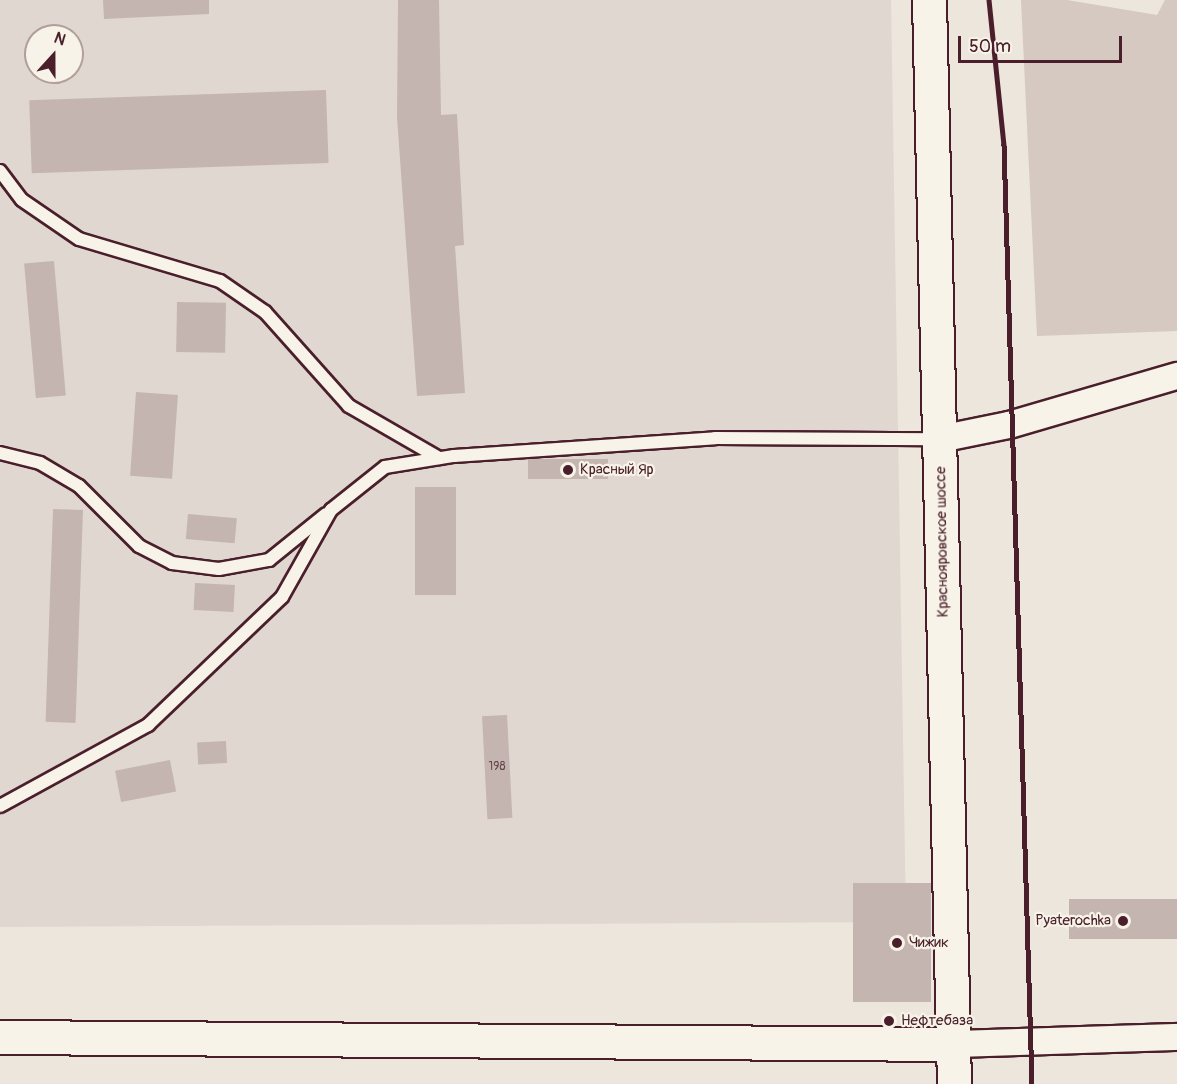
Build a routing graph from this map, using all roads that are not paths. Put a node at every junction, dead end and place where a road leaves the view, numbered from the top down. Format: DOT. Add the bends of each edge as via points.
graph roads {
  1 [pos="928,0"];
  2 [pos="0,171"];
  3 [pos="1177,376"];
  4 [pos="940,439"];
  5 [pos="0,453"];
  6 [pos="439,458"];
  7 [pos="331,510"];
  8 [pos="0,806"];
  9 [pos="0,1037"];
  10 [pos="1177,1037"];
  11 [pos="954,1044"];
  12 [pos="954,1084"];
  1 -- 4 [label="street, Краснояровское шоссе"];
  2 -- 6 [label="lane" via="22,200 79,239 220,281 265,312 349,406"];
  3 -- 4 [label="street" via="1009,425"];
  4 -- 6 [label="lane" via="715,438"];
  4 -- 11 [label="street, Краснояровское шоссе"];
  5 -- 7 [label="lane" via="40,463 80,486 139,546 172,563 219,569 269,560"];
  6 -- 7 [label="lane" via="385,467"];
  7 -- 8 [label="lane" via="282,597 148,725"];
  9 -- 11 [label="street"];
  10 -- 11 [label="street"];
  11 -- 12 [label="street, Краснояровское шоссе"];
}
